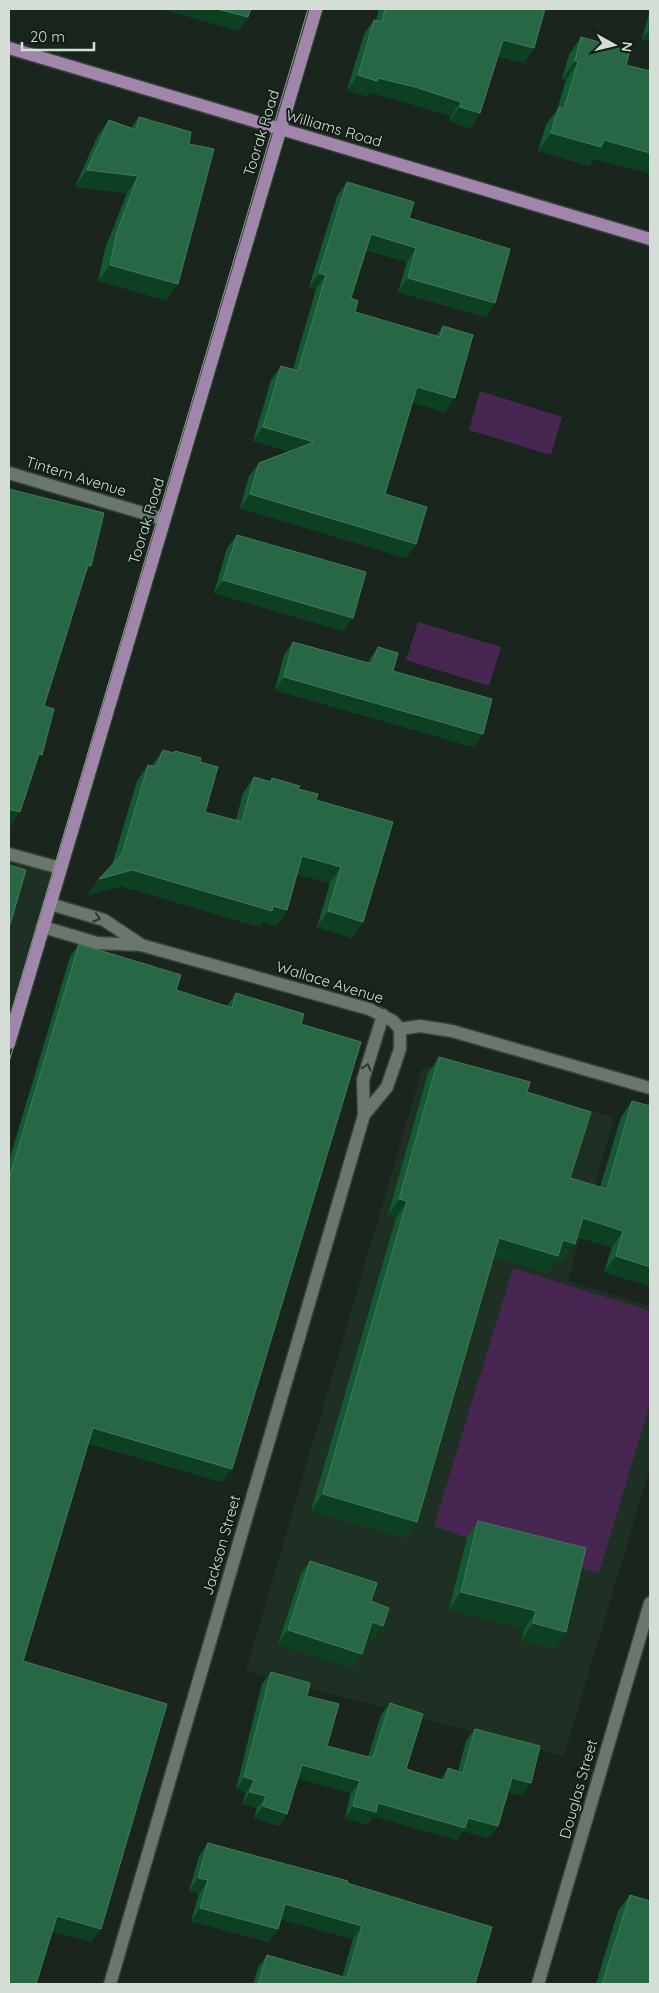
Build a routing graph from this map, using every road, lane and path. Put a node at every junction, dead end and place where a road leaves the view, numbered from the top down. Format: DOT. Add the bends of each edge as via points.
graph roads {
  1 [pos="316,9"];
  2 [pos="9,48"];
  3 [pos="279,130"];
  4 [pos="650,238"];
  5 [pos="9,473"];
  6 [pos="163,519"];
  7 [pos="9,854"];
  8 [pos="60,868"];
  9 [pos="50,904"];
  10 [pos="43,927"];
  11 [pos="140,944"];
  12 [pos="383,1015"];
  13 [pos="400,1029"];
  14 [pos="9,1043"];
  15 [pos="650,1088"];
  16 [pos="364,1115"];
  17 [pos="650,1603"];
  18 [pos="110,1984"];
  19 [pos="538,1984"];
  1 -- 3 [label="main road, Toorak Road"];
  2 -- 3 [label="main road, Williams Road"];
  3 -- 4 [label="main road, Williams Road"];
  3 -- 6 [label="main road, Toorak Road"];
  5 -- 6 [label="street, Tintern Avenue"];
  6 -- 8 [label="main road, Toorak Road"];
  7 -- 8 [label="street"];
  8 -- 9 [label="main road, Toorak Road"];
  9 -- 10 [label="main road, Toorak Road"];
  9 -- 11 [label="street, Wallace Avenue, one-way" via="104,920"];
  10 -- 11 [label="street, Wallace Avenue" via="97,943"];
  10 -- 14 [label="main road, Toorak Road"];
  11 -- 12 [label="street, Wallace Avenue"];
  12 -- 13 [label="street, Wallace Avenue"];
  16 -- 12 [label="street, Jackson Street, one-way" via="363,1080"];
  13 -- 15 [label="street" via="420,1026 452,1031"];
  13 -- 16 [label="street, Jackson Street" via="400,1049 387,1087"];
  16 -- 18 [label="street, Jackson Street"];
  17 -- 19 [label="street, Douglas Street"];
}
